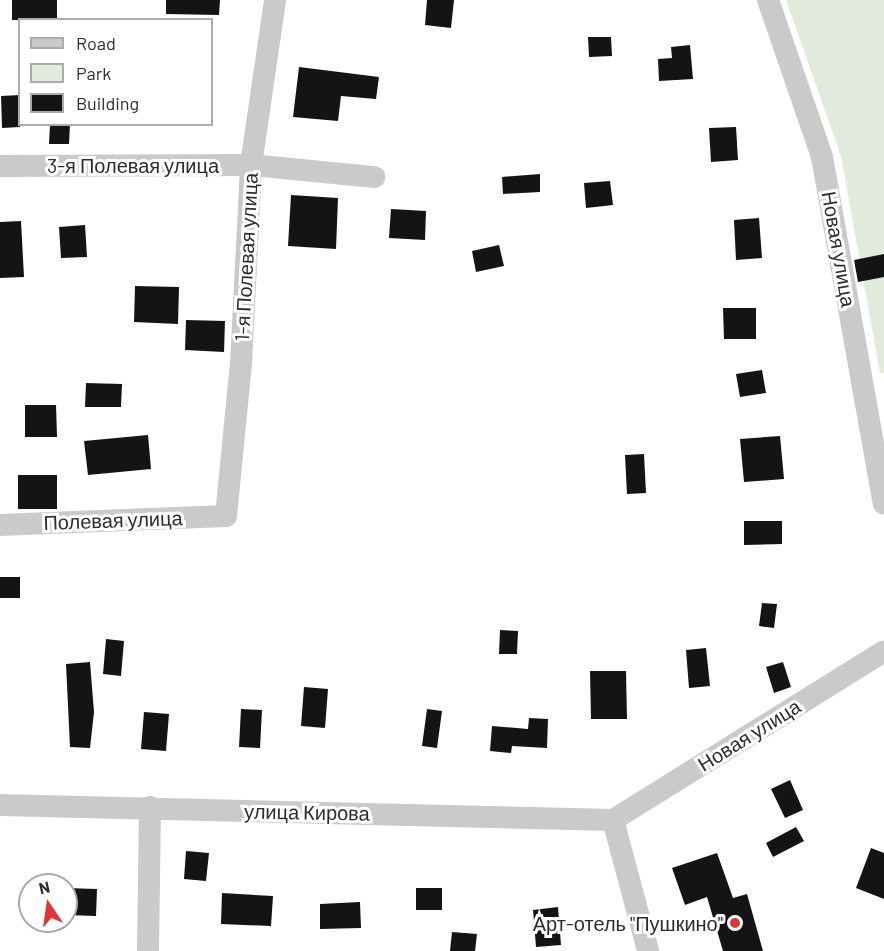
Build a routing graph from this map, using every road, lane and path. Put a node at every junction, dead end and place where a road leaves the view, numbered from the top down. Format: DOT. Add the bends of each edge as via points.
graph roads {
  1 [pos="275,0"];
  2 [pos="768,0"];
  3 [pos="251,165"];
  4 [pos="0,166"];
  5 [pos="374,177"];
  6 [pos="874,393"];
  7 [pos="884,504"];
  8 [pos="226,516"];
  9 [pos="0,525"];
  10 [pos="884,651"];
  11 [pos="0,805"];
  12 [pos="150,807"];
  13 [pos="613,820"];
  14 [pos="148,951"];
  15 [pos="648,951"];
  1 -- 3 [label="street, 1-я Полевая улица"];
  2 -- 6 [label="street, Новая улица" via="822,157"];
  3 -- 4 [label="street, 3-я Полевая улица"];
  3 -- 5 [label="street, 3-я Полевая улица"];
  3 -- 8 [label="street, 1-я Полевая улица" via="241,364"];
  6 -- 7 [label="street, Новая улица"];
  8 -- 9 [label="street, Полевая улица"];
  10 -- 13 [label="street, Новая улица"];
  11 -- 12 [label="street, улица Кирова"];
  12 -- 13 [label="street, улица Кирова"];
  12 -- 14 [label="street"];
  13 -- 15 [label="street"];
}
